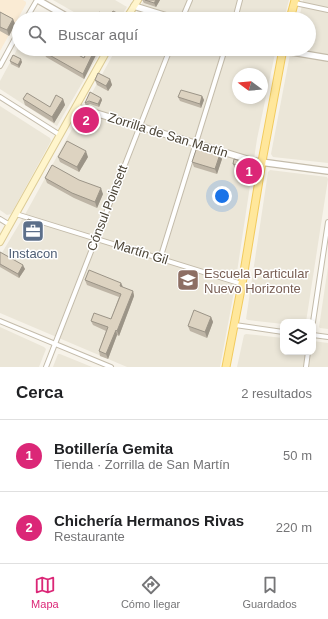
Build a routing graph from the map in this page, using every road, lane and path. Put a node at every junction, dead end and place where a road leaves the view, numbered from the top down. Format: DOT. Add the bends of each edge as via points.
graph roads {
  1 [pos="37,0"];
  2 [pos="138,0"];
  3 [pos="190,0"];
  4 [pos="240,0"];
  5 [pos="295,1"];
  6 [pos="134,6"];
  7 [pos="328,10"];
  8 [pos="30,12"];
  9 [pos="58,12"];
  10 [pos="130,12"];
  11 [pos="153,12"];
  12 [pos="185,12"];
  13 [pos="236,12"];
  14 [pos="292,12"];
  15 [pos="12,45"];
  16 [pos="104,56"];
  17 [pos="167,56"];
  18 [pos="223,56"];
  19 [pos="282,56"];
  20 [pos="316,56"];
  21 [pos="328,58"];
  22 [pos="0,66"];
  23 [pos="0,97"];
  24 [pos="76,107"];
  25 [pos="139,126"];
  26 [pos="60,135"];
  27 [pos="196,144"];
  28 [pos="261,163"];
  29 [pos="328,171"];
  30 [pos="16,214"];
  31 [pos="0,219"];
  32 [pos="328,222"];
  33 [pos="10,225"];
  34 [pos="95,238"];
  35 [pos="0,242"];
  36 [pos="160,259"];
  37 [pos="242,284"];
  38 [pos="313,319"];
  39 [pos="0,321"];
  40 [pos="235,325"];
  41 [pos="280,332"];
  42 [pos="316,335"];
  43 [pos="328,337"];
  44 [pos="55,343"];
  45 [pos="308,355"];
  46 [pos="46,367"];
  47 [pos="111,367"];
  48 [pos="226,367"];
  49 [pos="306,367"];
  1 -- 8 [label="street"];
  1 -- 9 [label="street"];
  2 -- 6 [label="main road"];
  3 -- 12 [label="street"];
  4 -- 13 [label="street"];
  5 -- 7 [label="street"];
  5 -- 14 [label="main road"];
  6 -- 10 [label="main road"];
  6 -- 11 [label="street"];
  15 -- 22 [label="street"];
  16 -- 24 [label="main road"];
  17 -- 25 [label="street, Cónsul Poinsett"];
  18 -- 27 [label="street"];
  19 -- 28 [label="main road"];
  20 -- 21 [label="street"];
  23 -- 26 [label="street"];
  24 -- 25 [label="street, Zorrilla de San Martín"];
  24 -- 26 [label="main road"];
  25 -- 27 [label="street, Zorrilla de San Martín"];
  25 -- 34 [label="street, Cónsul Poinsett"];
  26 -- 30 [label="main road"];
  27 -- 28 [label="street, Zorrilla de San Martín"];
  27 -- 36 [label="street"];
  28 -- 29 [label="street, Zorrilla de San Martín"];
  28 -- 37 [label="main road"];
  30 -- 33 [label="main road"];
  30 -- 34 [label="street, Martín Gil"];
  31 -- 33 [label="street"];
  32 -- 38 [label="street"];
  33 -- 35 [label="main road"];
  34 -- 36 [label="street, Martín Gil"];
  34 -- 44 [label="street, Cónsul Poinsett"];
  36 -- 37 [label="street, Martín Gil"];
  37 -- 40 [label="main road"];
  39 -- 44 [label="street"];
  40 -- 41 [label="street"];
  40 -- 48 [label="main road"];
  42 -- 43 [label="street"];
  44 -- 46 [label="street, Cónsul Poinsett"];
  44 -- 47 [label="street"];
  45 -- 49 [label="street"];
}
